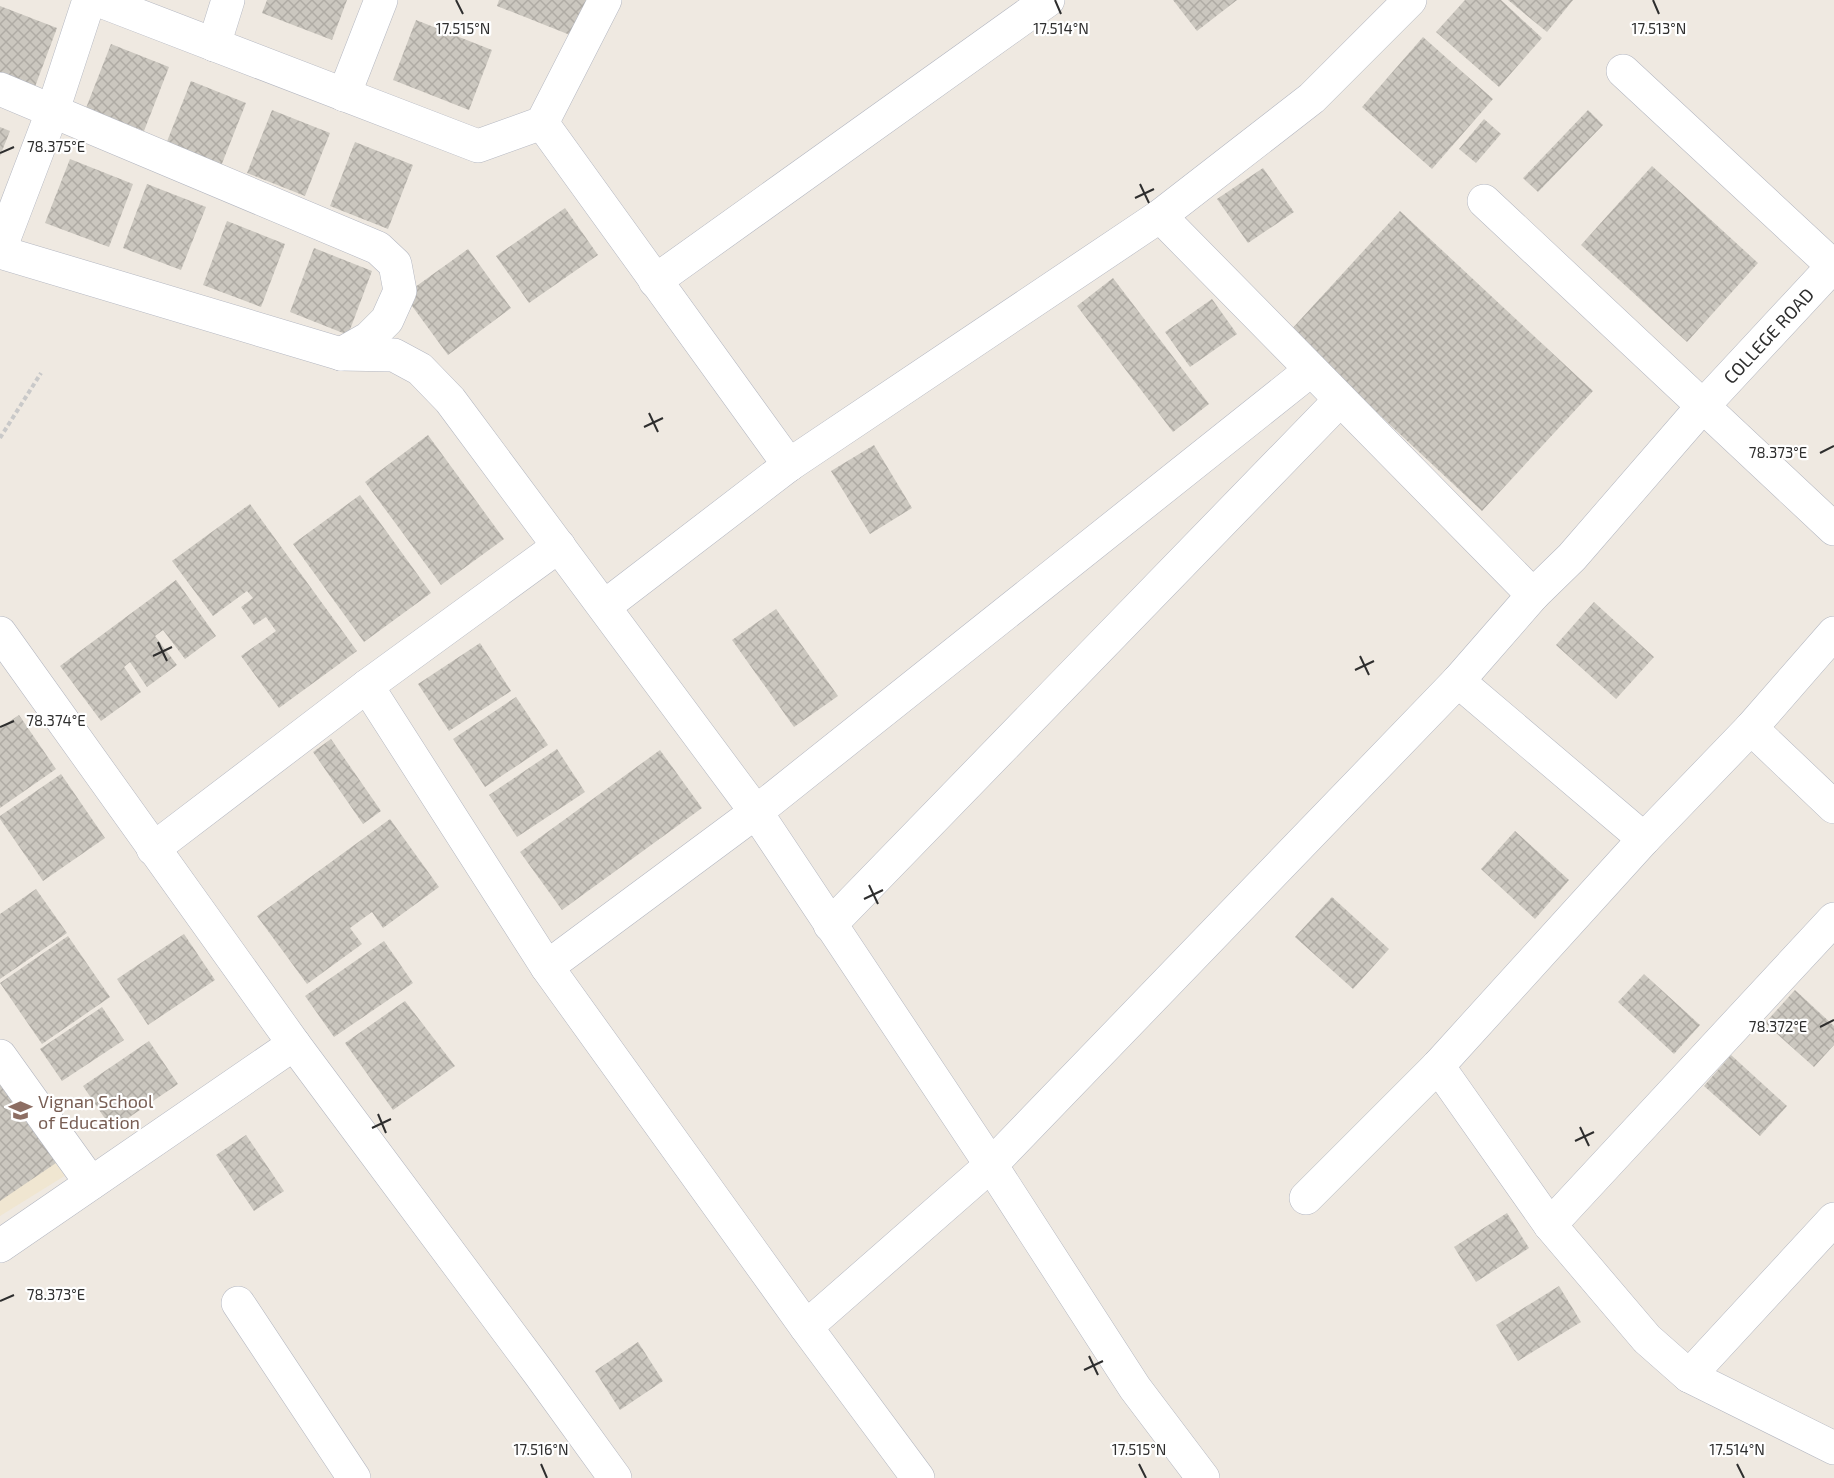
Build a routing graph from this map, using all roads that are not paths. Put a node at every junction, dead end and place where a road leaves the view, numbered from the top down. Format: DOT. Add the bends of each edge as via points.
graph roads {
  1 [pos="89,0"];
  2 [pos="98,0"];
  3 [pos="228,0"];
  4 [pos="381,0"];
  5 [pos="605,0"];
  6 [pos="1048,0"];
  7 [pos="1410,0"];
  8 [pos="214,45"];
  9 [pos="1623,72"];
  10 [pos="0,89"];
  11 [pos="344,95"];
  12 [pos="53,110"];
  13 [pos="542,123"];
  14 [pos="1484,201"];
  15 [pos="1160,216"];
  16 [pos="0,251"];
  17 [pos="1833,265"];
  18 [pos="655,281"];
  19 [pos="341,354"];
  20 [pos="1311,370"];
  21 [pos="1340,400"];
  22 [pos="1702,406"];
  23 [pos="789,465"];
  24 [pos="1834,529"];
  25 [pos="559,546"];
  26 [pos="1533,595"];
  27 [pos="605,606"];
  28 [pos="0,633"];
  29 [pos="1834,633"];
  30 [pos="1458,681"];
  31 [pos="367,686"];
  32 [pos="1751,728"];
  33 [pos="1834,807"];
  34 [pos="756,812"];
  35 [pos="1644,839"];
  36 [pos="153,849"];
  37 [pos="1834,919"];
  38 [pos="830,925"];
  39 [pos="547,967"];
  40 [pos="294,1044"];
  41 [pos="0,1056"];
  42 [pos="1438,1066"];
  43 [pos="991,1165"];
  44 [pos="91,1183"];
  45 [pos="1306,1198"];
  46 [pos="1834,1219"];
  47 [pos="1550,1225"];
  48 [pos="0,1245"];
  49 [pos="238,1303"];
  50 [pos="806,1327"];
  51 [pos="1689,1376"];
  52 [pos="1834,1448"];
  53 [pos="354,1478"];
  54 [pos="615,1478"];
  55 [pos="918,1478"];
  56 [pos="1203,1478"];
  1 -- 12 [label="street"];
  2 -- 8 [label="street"];
  3 -- 8 [label="street"];
  4 -- 11 [label="street"];
  5 -- 13 [label="street"];
  6 -- 18 [label="street"];
  7 -- 15 [label="street" via="1312,98"];
  8 -- 11 [label="street"];
  9 -- 17 [label="street"];
  10 -- 12 [label="street"];
  11 -- 13 [label="street" via="478,146"];
  12 -- 16 [label="street"];
  12 -- 19 [label="street" via="378,248 395,264 400,291 387,320 369,338"];
  13 -- 18 [label="street"];
  14 -- 22 [label="street"];
  15 -- 20 [label="street"];
  15 -- 23 [label="street"];
  16 -- 19 [label="street"];
  17 -- 22 [label="street, COLLEGE ROAD"];
  18 -- 23 [label="street"];
  19 -- 25 [label="street" via="394,355 420,369 450,400"];
  20 -- 21 [label="street"];
  20 -- 34 [label="street"];
  21 -- 26 [label="street"];
  21 -- 38 [label="street"];
  22 -- 24 [label="street"];
  22 -- 26 [label="street, COLLEGE ROAD" via="1572,557"];
  23 -- 27 [label="street"];
  25 -- 27 [label="street"];
  25 -- 31 [label="street"];
  26 -- 30 [label="street, COLLEGE ROAD"];
  27 -- 34 [label="street"];
  28 -- 36 [label="street"];
  29 -- 32 [label="street"];
  30 -- 35 [label="street"];
  30 -- 43 [label="street, COLLEGE ROAD"];
  31 -- 36 [label="street"];
  31 -- 39 [label="street"];
  32 -- 33 [label="street"];
  32 -- 35 [label="street"];
  34 -- 38 [label="street"];
  34 -- 39 [label="street"];
  35 -- 42 [label="street"];
  36 -- 40 [label="street"];
  37 -- 47 [label="street"];
  38 -- 43 [label="street"];
  39 -- 50 [label="street"];
  40 -- 44 [label="street"];
  40 -- 54 [label="street"];
  41 -- 44 [label="street"];
  42 -- 45 [label="street"];
  42 -- 47 [label="street"];
  43 -- 50 [label="street, COLLEGE ROAD"];
  43 -- 56 [label="street" via="1135,1388"];
  44 -- 48 [label="street"];
  46 -- 51 [label="street"];
  47 -- 51 [label="street" via="1647,1339"];
  49 -- 53 [label="street"];
  50 -- 55 [label="street"];
  51 -- 52 [label="street"];
}
